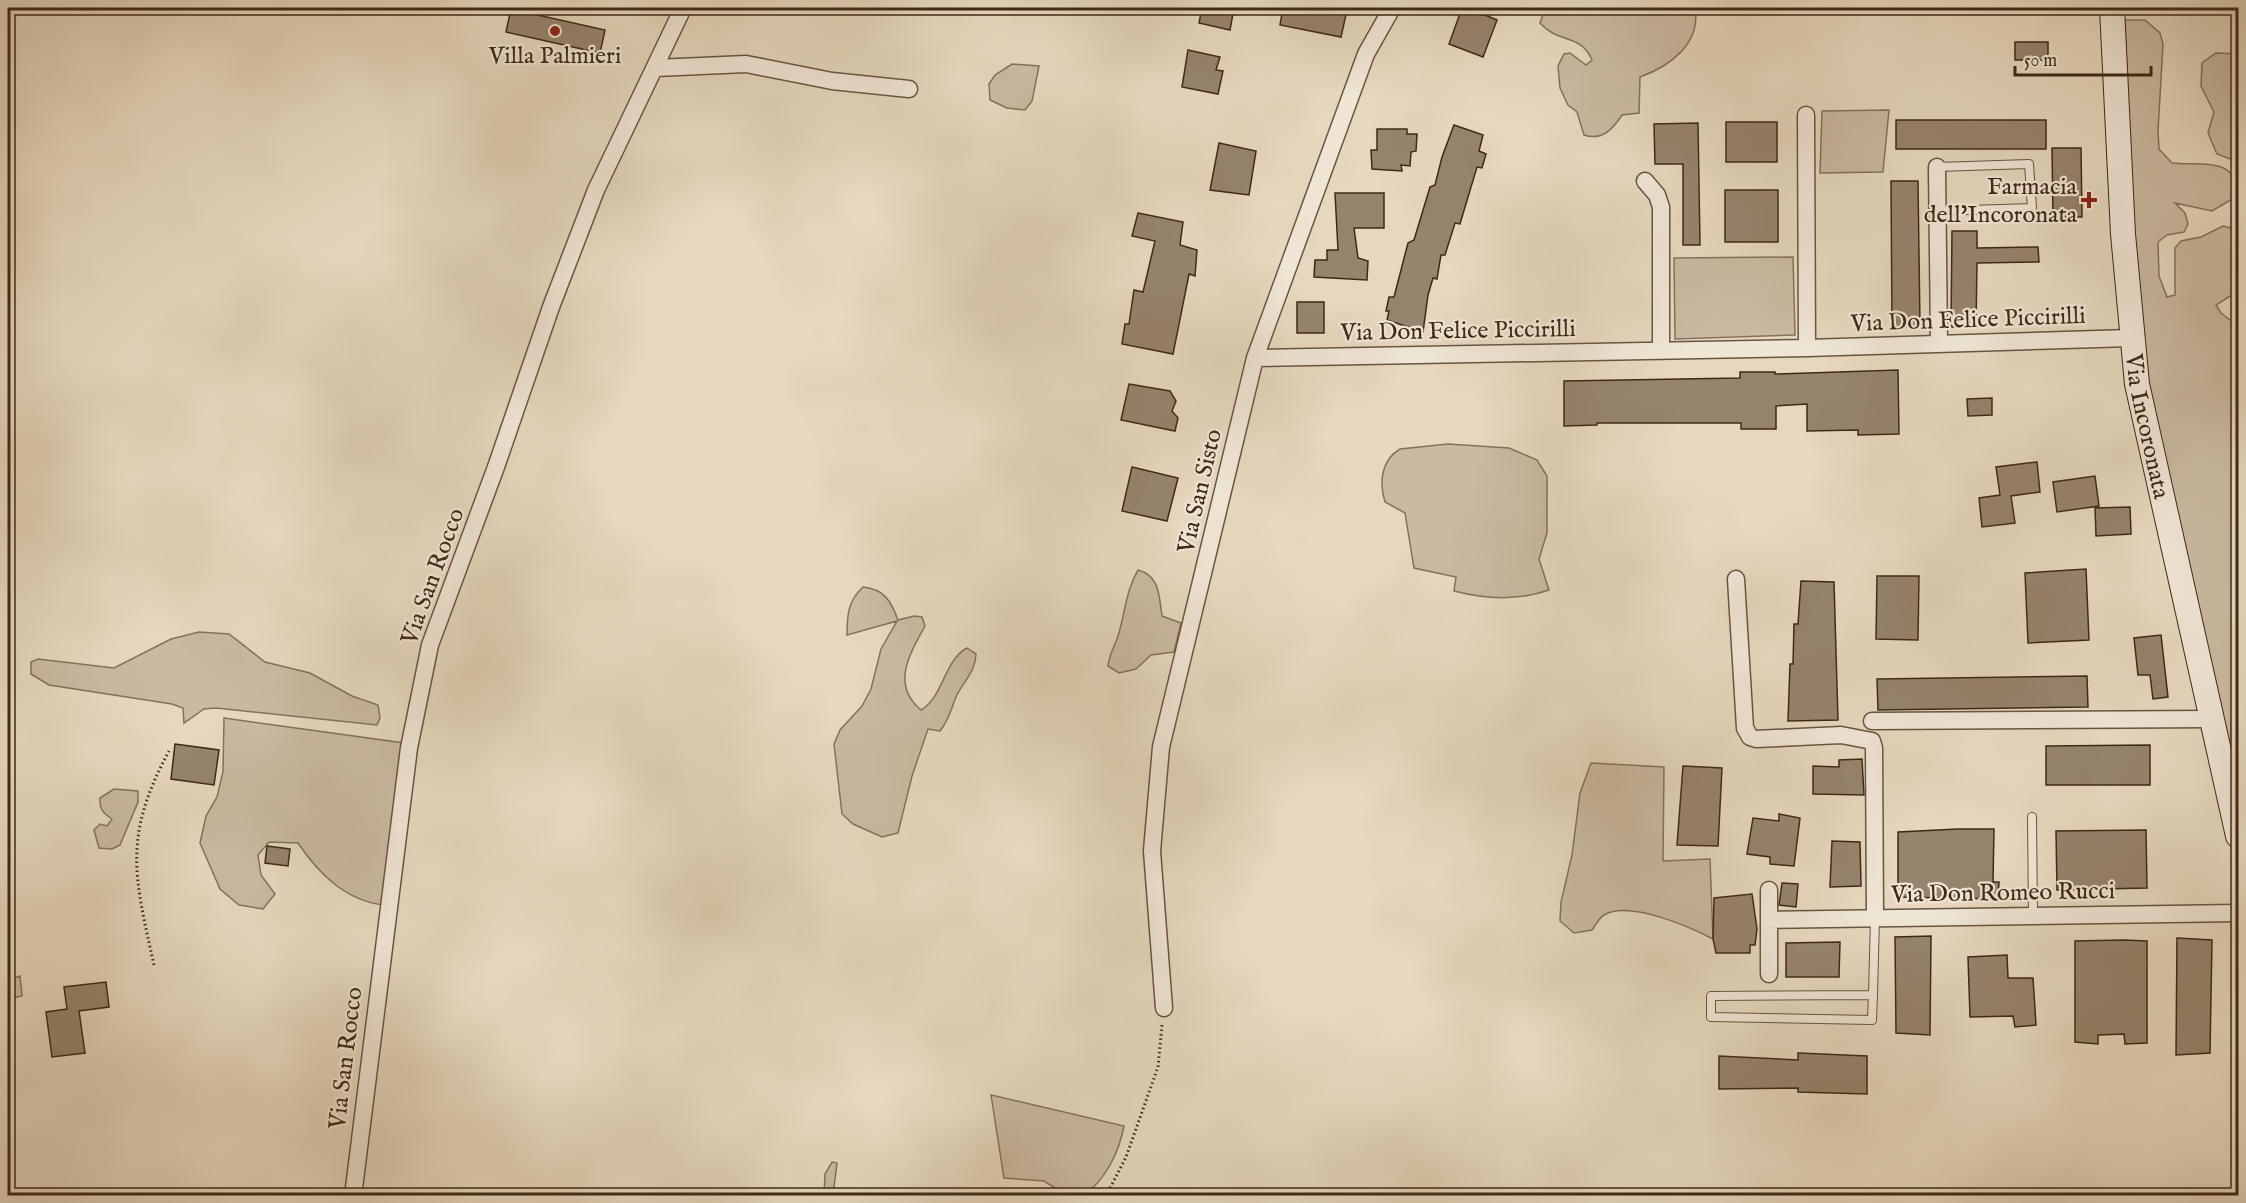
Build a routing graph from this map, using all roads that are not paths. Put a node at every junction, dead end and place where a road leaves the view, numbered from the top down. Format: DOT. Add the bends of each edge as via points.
graph roads {
  1 [pos="683,8"];
  2 [pos="1392,8"];
  3 [pos="2112,8"];
  4 [pos="656,68"];
  5 [pos="909,89"];
  6 [pos="1806,115"];
  7 [pos="1937,167"];
  8 [pos="1645,181"];
  9 [pos="1938,211"];
  10 [pos="2130,338"];
  11 [pos="1939,344"];
  12 [pos="1807,348"];
  13 [pos="1661,351"];
  14 [pos="1255,358"];
  15 [pos="1736,579"];
  16 [pos="2213,719"];
  17 [pos="1872,721"];
  18 [pos="2032,817"];
  19 [pos="2238,835"];
  20 [pos="1769,890"];
  21 [pos="2238,913"];
  22 [pos="2033,916"];
  23 [pos="1875,917"];
  24 [pos="1768,920"];
  25 [pos="1770,974"];
  26 [pos="1873,995"];
  27 [pos="1164,1008"];
  28 [pos="353,1196"];
  1 -- 4 [label="street, Via San Rocco"];
  2 -- 14 [label="street, Via San Sisto" via="1366,54"];
  3 -- 10 [label="main road, Via Incoronata"];
  4 -- 5 [label="street" via="746,64 832,81"];
  4 -- 28 [label="street, Via San Rocco" via="596,190 430,645 409,748"];
  6 -- 12 [label="street"];
  7 -- 9 [label="street"];
  7 -- 9 [label="lane" via="2029,165 2032,208"];
  8 -- 13 [label="street" via="1661,207"];
  9 -- 11 [label="street"];
  10 -- 11 [label="street, Via Don Felice Piccirilli"];
  10 -- 16 [label="main road, Via Incoronata"];
  11 -- 12 [label="street, Via Don Felice Piccirilli"];
  12 -- 13 [label="street, Via Don Felice Piccirilli"];
  13 -- 14 [label="street, Via Don Felice Piccirilli"];
  14 -- 27 [label="street, Via San Sisto" via="1161,747 1152,851"];
  15 -- 23 [label="street" via="1745,728 1750,737 1841,735 1872,741"];
  16 -- 17 [label="street"];
  16 -- 19 [label="main road, Via Incoronata"];
  18 -- 22 [label="lane"];
  20 -- 24 [label="street"];
  21 -- 22 [label="street, Via Don Romeo Rucci"];
  22 -- 23 [label="street, Via Don Romeo Rucci"];
  23 -- 24 [label="street, Via Don Romeo Rucci"];
  23 -- 26 [label="lane"];
  24 -- 25 [label="street"];
  26 -- 26 [label="lane" via="1711,996 1711,1017 1872,1020"];
}
